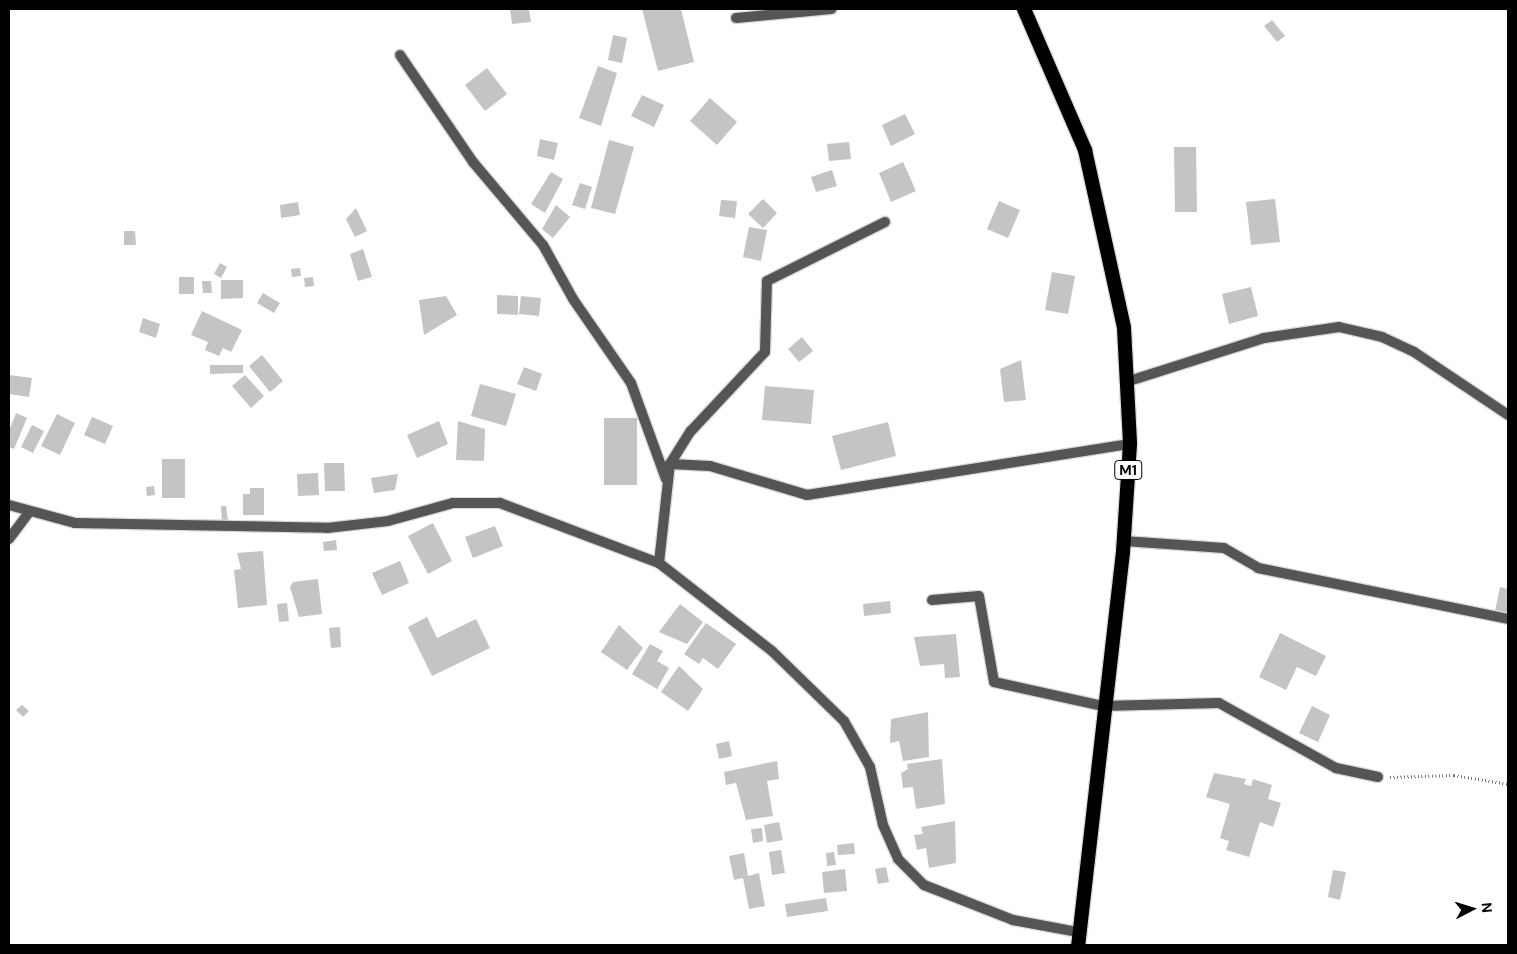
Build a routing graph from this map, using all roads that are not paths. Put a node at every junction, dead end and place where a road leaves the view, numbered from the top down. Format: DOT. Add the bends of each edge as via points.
graph roads {
  1 [pos="832,9"];
  2 [pos="1024,9"];
  3 [pos="736,18"];
  4 [pos="400,55"];
  5 [pos="885,222"];
  6 [pos="1126,382"];
  7 [pos="1508,415"];
  8 [pos="1130,444"];
  9 [pos="670,464"];
  10 [pos="666,479"];
  11 [pos="9,505"];
  12 [pos="29,512"];
  13 [pos="9,539"];
  14 [pos="1124,541"];
  15 [pos="659,563"];
  16 [pos="932,600"];
  17 [pos="1508,619"];
  18 [pos="1103,706"];
  19 [pos="1378,777"];
  20 [pos="1077,939"];
  1 -- 3 [label="street"];
  2 -- 6 [label="highway, M1" via="1085,150 1124,328"];
  4 -- 10 [label="street" via="473,162 543,245 573,299 622,369"];
  5 -- 9 [label="street" via="772,275 765,287 765,352 691,431"];
  6 -- 7 [label="street" via="1264,338 1339,327 1382,337 1414,352"];
  6 -- 8 [label="highway, M1"];
  8 -- 9 [label="street" via="807,495 710,466"];
  8 -- 14 [label="highway, M1"];
  9 -- 10 [label="street"];
  10 -- 15 [label="street"];
  11 -- 12 [label="street"];
  12 -- 13 [label="street"];
  12 -- 15 [label="street" via="54,521 105,525 327,528 388,521 453,503 500,503"];
  14 -- 17 [label="street" via="1224,548 1258,568"];
  14 -- 18 [label="highway, M1"];
  15 -- 20 [label="street" via="772,651 844,721 870,767 883,825 898,859 924,885 1012,920"];
  16 -- 18 [label="street" via="979,596 994,682"];
  18 -- 19 [label="street" via="1219,703 1336,768"];
  18 -- 20 [label="highway, M1"];
}
